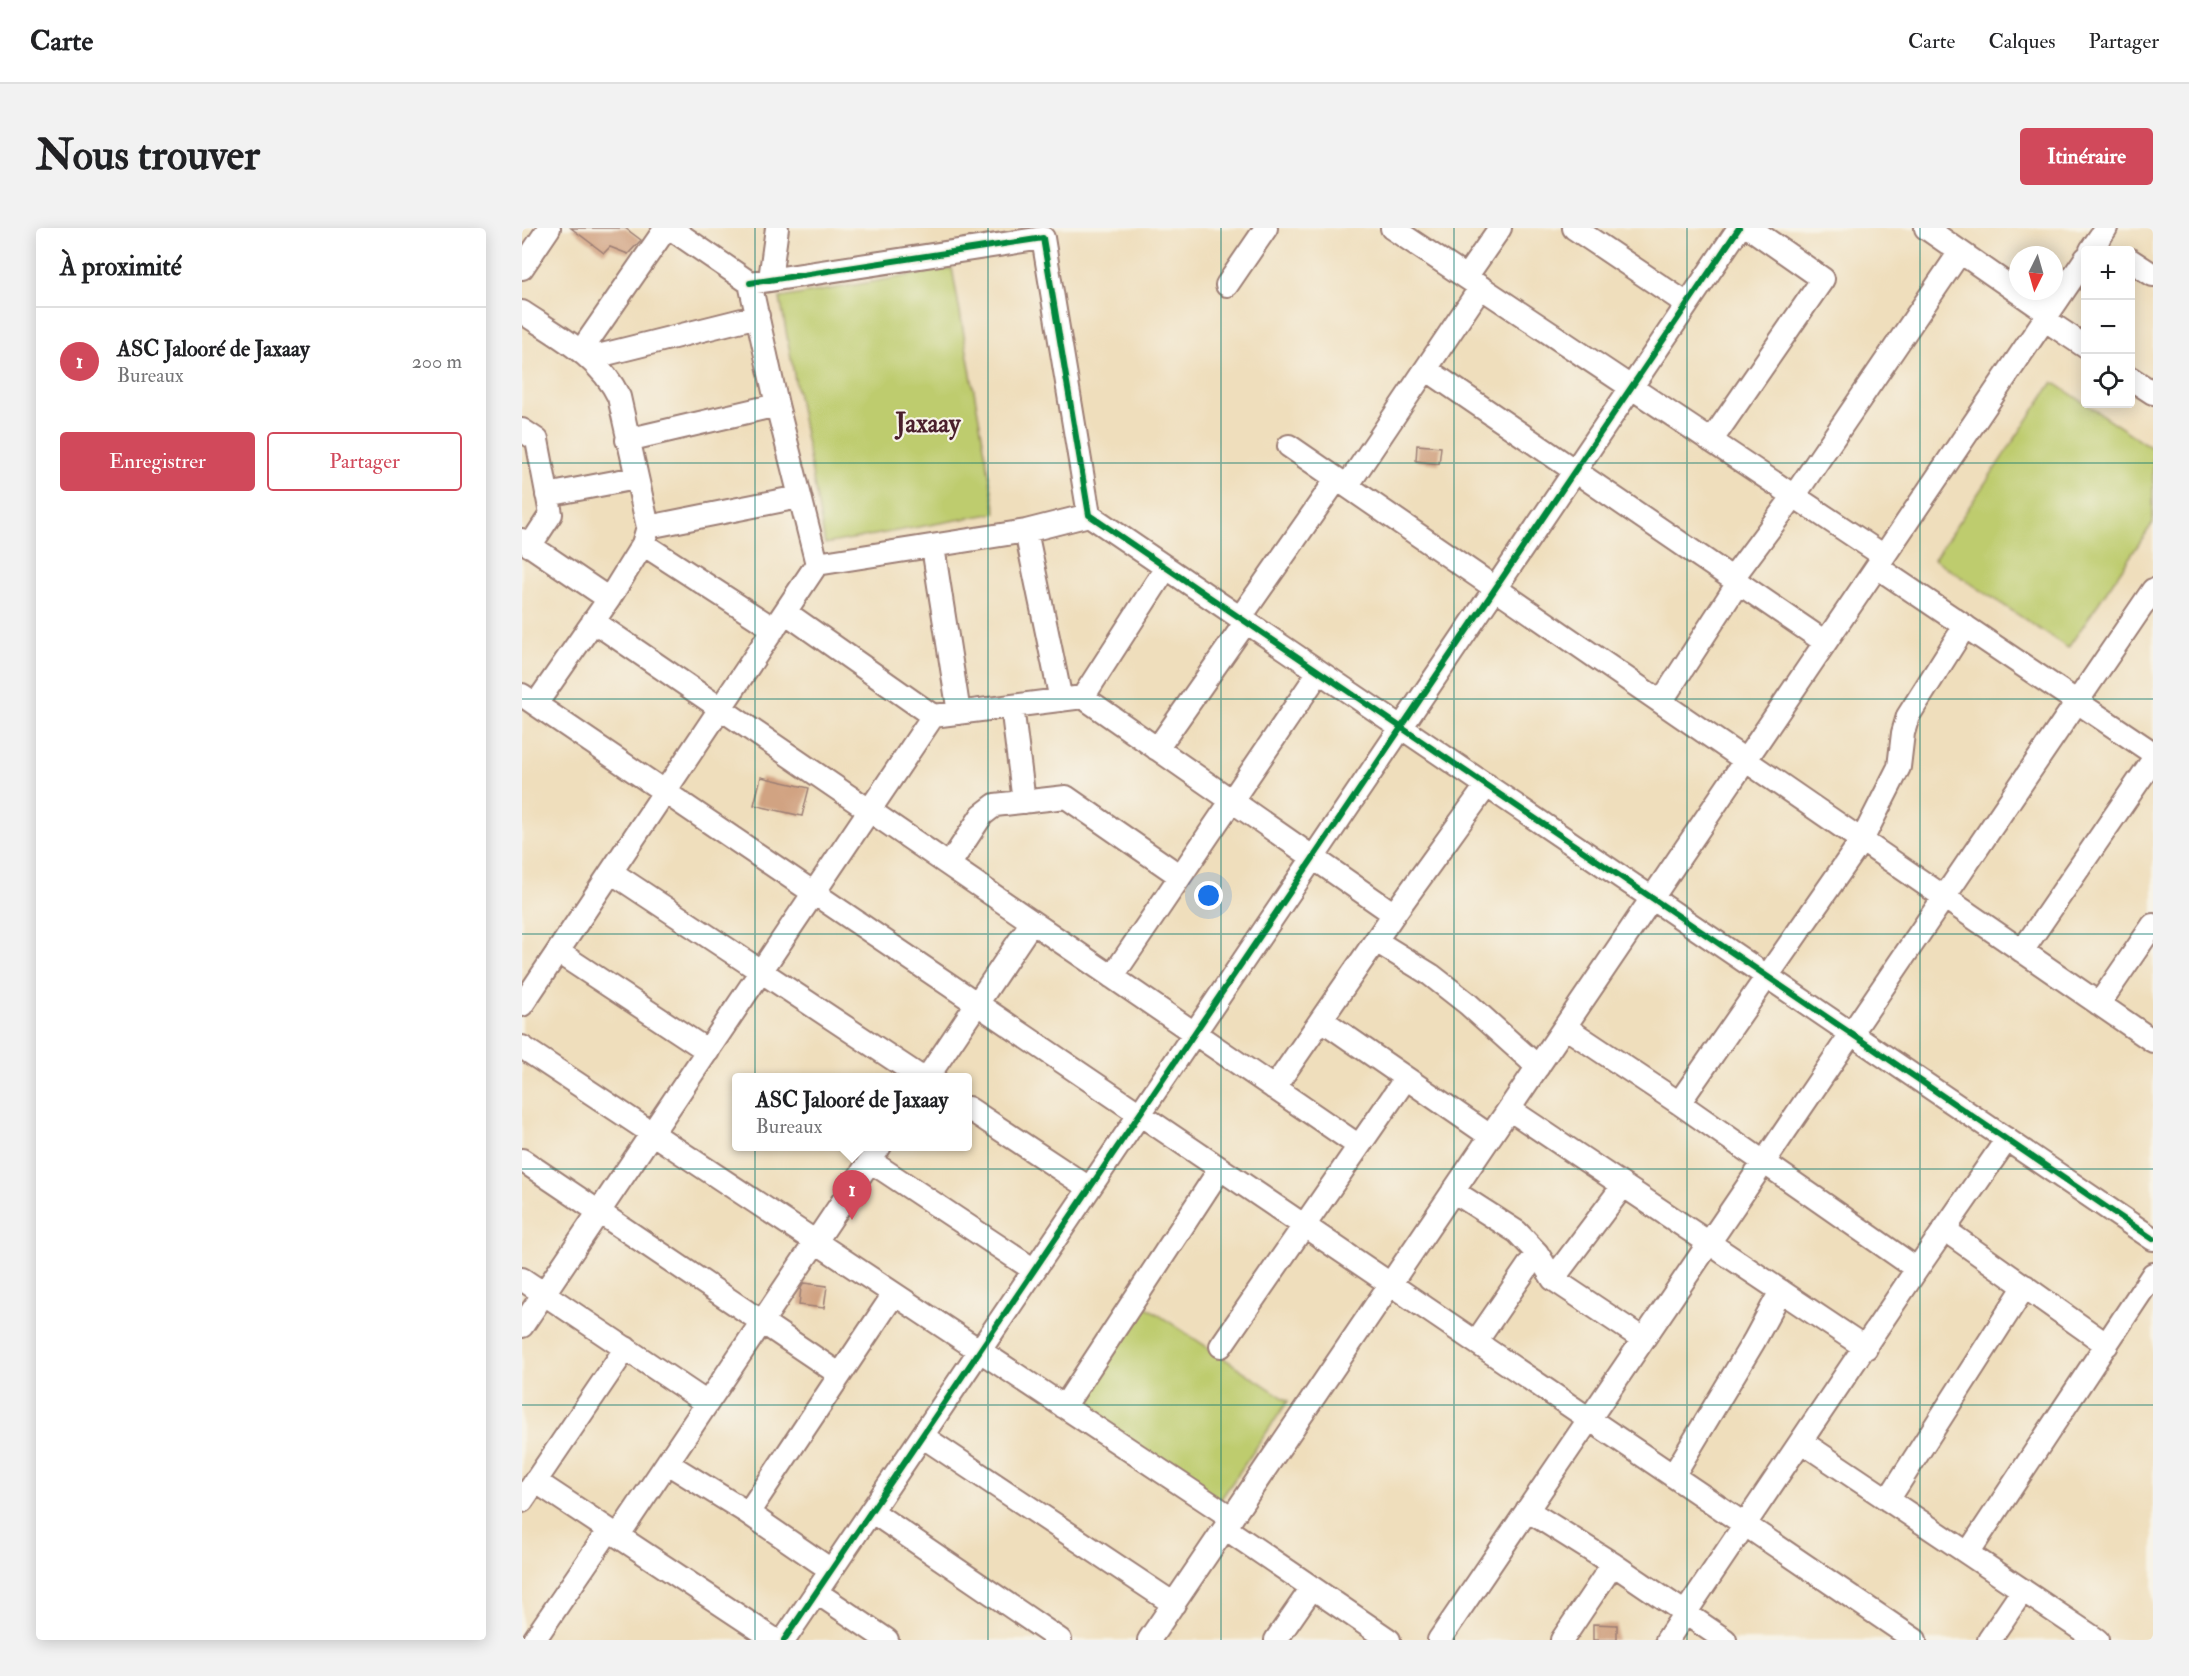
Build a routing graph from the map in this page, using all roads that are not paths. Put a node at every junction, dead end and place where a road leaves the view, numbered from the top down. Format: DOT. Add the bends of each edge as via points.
graph roads {
  1 [pos="549,228"];
  2 [pos="668,228"];
  3 [pos="777,228"];
  4 [pos="1266,228"];
  5 [pos="1392,228"];
  6 [pos="1500,228"];
  7 [pos="1574,228"];
  8 [pos="1739,228"];
  9 [pos="1750,228"];
  10 [pos="1926,228"];
  11 [pos="1046,233"];
  12 [pos="1960,252"];
  13 [pos="2135,263"];
  14 [pos="2081,264"];
  15 [pos="522,268"];
  16 [pos="2153,275"];
  17 [pos="760,281"];
  18 [pos="1473,282"];
  19 [pos="1227,285"];
  20 [pos="1687,304"];
  21 [pos="522,312"];
  22 [pos="758,316"];
  23 [pos="2046,316"];
  24 [pos="2081,344"];
  25 [pos="585,355"];
  26 [pos="1426,369"];
  27 [pos="2135,381"];
  28 [pos="1631,387"];
  29 [pos="2153,393"];
  30 [pos="777,405"];
  31 [pos="522,430"];
  32 [pos="627,440"];
  33 [pos="1711,441"];
  34 [pos="1289,446"];
  35 [pos="1575,471"];
  36 [pos="636,478"];
  37 [pos="1342,482"];
  38 [pos="547,495"];
  39 [pos="1794,496"];
  40 [pos="799,497"];
  41 [pos="1089,515"];
  42 [pos="1026,531"];
  43 [pos="645,536"];
  44 [pos="526,543"];
  45 [pos="933,547"];
  46 [pos="1880,561"];
  47 [pos="817,564"];
  48 [pos="1166,568"];
  49 [pos="1735,581"];
  50 [pos="1495,588"];
  51 [pos="2153,590"];
  52 [pos="609,599"];
  53 [pos="1243,620"];
  54 [pos="593,621"];
  55 [pos="779,621"];
  56 [pos="1965,626"];
  57 [pos="1825,642"];
  58 [pos="1319,672"];
  59 [pos="1072,698"];
  60 [pos="529,699"];
  61 [pos="1661,702"];
  62 [pos="2077,702"];
  63 [pos="1012,706"];
  64 [pos="721,708"];
  65 [pos="959,713"];
  66 [pos="933,716"];
  67 [pos="1401,727"];
  68 [pos="1157,749"];
  69 [pos="2153,753"];
  70 [pos="1745,760"];
  71 [pos="2153,760"];
  72 [pos="1486,785"];
  73 [pos="665,792"];
  74 [pos="1231,800"];
  75 [pos="1024,802"];
  76 [pos="870,811"];
  77 [pos="1862,840"];
  78 [pos="1313,858"];
  79 [pos="949,865"];
  80 [pos="611,872"];
  81 [pos="1180,876"];
  82 [pos="814,893"];
  83 [pos="1944,897"];
  84 [pos="1652,898"];
  85 [pos="1394,914"];
  86 [pos="1032,922"];
  87 [pos="2152,930"];
  88 [pos="1376,941"];
  89 [pos="2022,951"];
  90 [pos="558,952"];
  91 [pos="762,971"];
  92 [pos="1767,976"];
  93 [pos="1112,977"];
  94 [pos="977,1003"];
  95 [pos="2099,1004"];
  96 [pos="522,1005"];
  97 [pos="1322,1020"];
  98 [pos="1565,1027"];
  99 [pos="1194,1033"];
  100 [pos="1851,1034"];
  101 [pos="2153,1041"];
  102 [pos="522,1047"];
  103 [pos="708,1051"];
  104 [pos="1538,1067"];
  105 [pos="916,1073"];
  106 [pos="930,1073"];
  107 [pos="1406,1078"];
  108 [pos="1274,1088"];
  109 [pos="1679,1103"];
  110 [pos="1509,1109"];
  111 [pos="972,1110"];
  112 [pos="1140,1114"];
  113 [pos="652,1133"];
  114 [pos="1490,1136"];
  115 [pos="2007,1139"];
  116 [pos="1359,1146"];
  117 [pos="875,1154"];
  118 [pos="522,1160"];
  119 [pos="1764,1163"];
  120 [pos="1220,1168"];
  121 [pos="1623,1186"];
  122 [pos="1089,1188"];
  123 [pos="1453,1191"];
  124 [pos="599,1213"];
  125 [pos="1304,1225"];
  126 [pos="1945,1230"];
  127 [pos="2153,1239"];
  128 [pos="816,1242"];
  129 [pos="1709,1243"];
  130 [pos="1537,1253"];
  131 [pos="1917,1269"];
  132 [pos="1034,1270"];
  133 [pos="2153,1274"];
  134 [pos="522,1279"];
  135 [pos="1553,1279"];
  136 [pos="1390,1284"];
  137 [pos="2025,1286"];
  138 [pos="1781,1291"];
  139 [pos="544,1294"];
  140 [pos="894,1294"];
  141 [pos="762,1323"];
  142 [pos="522,1326"];
  143 [pos="1643,1339"];
  144 [pos="1476,1342"];
  145 [pos="2107,1345"];
  146 [pos="1221,1346"];
  147 [pos="626,1348"];
  148 [pos="1866,1348"];
  149 [pos="979,1351"];
  150 [pos="839,1374"];
  151 [pos="707,1403"];
  152 [pos="1064,1407"];
  153 [pos="1589,1419"];
  154 [pos="922,1436"];
  155 [pos="1802,1442"];
  156 [pos="667,1463"];
  157 [pos="1673,1476"];
  158 [pos="535,1481"];
  159 [pos="1888,1500"];
  160 [pos="522,1501"];
  161 [pos="1527,1510"];
  162 [pos="871,1511"];
  163 [pos="748,1513"];
  164 [pos="1228,1523"];
  165 [pos="1746,1525"];
  166 [pos="613,1533"];
  167 [pos="1968,1553"];
  168 [pos="1613,1564"];
  169 [pos="831,1570"];
  170 [pos="1312,1588"];
  171 [pos="2023,1590"];
  172 [pos="816,1592"];
  173 [pos="1174,1604"];
  174 [pos="1685,1613"];
  175 [pos="1565,1639"];
  176 [pos="534,1640"];
  177 [pos="775,1640"];
  178 [pos="784,1640"];
  179 [pos="887,1640"];
  180 [pos="1060,1640"];
  181 [pos="1149,1640"];
  182 [pos="1276,1640"];
  183 [pos="1389,1640"];
  184 [pos="1439,1640"];
  185 [pos="1667,1640"];
  186 [pos="1725,1640"];
  187 [pos="1915,1640"];
  188 [pos="1989,1640"];
  189 [pos="2097,1640"];
  1 -- 15 [label="street"];
  2 -- 17 [label="street"];
  2 -- 25 [label="street"];
  3 -- 17 [label="street"];
  4 -- 19 [label="street"];
  5 -- 18 [label="street"];
  6 -- 18 [label="street"];
  7 -- 20 [label="street"];
  8 -- 20 [label="street"];
  9 -- 33 [label="street" via="1823,279"];
  10 -- 12 [label="street"];
  11 -- 17 [label="street"];
  11 -- 41 [label="street"];
  12 -- 23 [label="street"];
  12 -- 39 [label="street"];
  13 -- 16 [label="street"];
  14 -- 23 [label="street"];
  17 -- 22 [label="street"];
  18 -- 26 [label="street"];
  18 -- 28 [label="street"];
  20 -- 28 [label="street"];
  21 -- 25 [label="street"];
  22 -- 25 [label="street"];
  22 -- 30 [label="street"];
  23 -- 24 [label="street"];
  23 -- 46 [label="street"];
  25 -- 32 [label="street" via="612,382 619,397"];
  26 -- 35 [label="street"];
  26 -- 37 [label="street"];
  27 -- 29 [label="street"];
  28 -- 33 [label="street"];
  28 -- 35 [label="street"];
  30 -- 32 [label="street"];
  30 -- 40 [label="street"];
  31 -- 38 [label="street" via="537,440"];
  32 -- 36 [label="street"];
  33 -- 39 [label="street"];
  34 -- 37 [label="street"];
  35 -- 49 [label="street"];
  35 -- 50 [label="street"];
  36 -- 38 [label="street"];
  36 -- 43 [label="street"];
  37 -- 50 [label="street"];
  37 -- 53 [label="street"];
  38 -- 44 [label="street" via="551,514"];
  39 -- 46 [label="street"];
  39 -- 49 [label="street"];
  40 -- 43 [label="street"];
  40 -- 47 [label="street"];
  41 -- 42 [label="street"];
  41 -- 48 [label="street"];
  42 -- 45 [label="street"];
  42 -- 59 [label="street"];
  43 -- 52 [label="street"];
  43 -- 55 [label="street"];
  44 -- 52 [label="street"];
  45 -- 47 [label="street"];
  45 -- 65 [label="street"];
  46 -- 56 [label="street"];
  46 -- 57 [label="street"];
  47 -- 55 [label="street"];
  48 -- 53 [label="street"];
  48 -- 59 [label="street"];
  49 -- 57 [label="street"];
  49 -- 61 [label="street"];
  50 -- 61 [label="street"];
  50 -- 67 [label="street"];
  51 -- 62 [label="street"];
  52 -- 54 [label="street"];
  53 -- 58 [label="street"];
  53 -- 68 [label="street"];
  54 -- 60 [label="street"];
  54 -- 64 [label="street"];
  55 -- 64 [label="street"];
  55 -- 66 [label="street"];
  56 -- 62 [label="street"];
  56 -- 77 [label="street" via="1908,716 1899,767"];
  57 -- 70 [label="street"];
  58 -- 67 [label="street"];
  58 -- 74 [label="street"];
  59 -- 63 [label="street"];
  59 -- 68 [label="street"];
  60 -- 73 [label="street"];
  61 -- 70 [label="street"];
  62 -- 69 [label="street"];
  62 -- 83 [label="street"];
  63 -- 65 [label="street"];
  63 -- 75 [label="street"];
  64 -- 73 [label="street"];
  64 -- 76 [label="street"];
  65 -- 66 [label="street"];
  66 -- 76 [label="street"];
  67 -- 72 [label="street"];
  67 -- 78 [label="street"];
  68 -- 74 [label="street"];
  70 -- 77 [label="street"];
  70 -- 84 [label="street"];
  71 -- 89 [label="street"];
  72 -- 84 [label="street"];
  72 -- 85 [label="street"];
  73 -- 80 [label="street"];
  73 -- 82 [label="street"];
  74 -- 78 [label="street"];
  74 -- 81 [label="street"];
  75 -- 79 [label="street" via="995,805 981,815"];
  75 -- 81 [label="street" via="1066,797"];
  76 -- 79 [label="street"];
  76 -- 82 [label="street"];
  77 -- 83 [label="street"];
  77 -- 92 [label="street"];
  78 -- 85 [label="street"];
  78 -- 99 [label="street"];
  79 -- 86 [label="street"];
  80 -- 90 [label="street"];
  80 -- 91 [label="street"];
  81 -- 93 [label="street"];
  82 -- 91 [label="street"];
  82 -- 94 [label="street"];
  83 -- 89 [label="street"];
  83 -- 100 [label="street"];
  84 -- 92 [label="street"];
  84 -- 98 [label="street"];
  85 -- 88 [label="street"];
  86 -- 93 [label="street"];
  86 -- 94 [label="street"];
  87 -- 95 [label="street"];
  88 -- 97 [label="street"];
  88 -- 104 [label="street" via="1431,975"];
  89 -- 95 [label="street"];
  90 -- 96 [label="street"];
  90 -- 103 [label="street"];
  91 -- 103 [label="street"];
  91 -- 105 [label="street"];
  92 -- 100 [label="street"];
  92 -- 109 [label="street"];
  93 -- 99 [label="street"];
  94 -- 106 [label="street"];
  94 -- 112 [label="street"];
  95 -- 101 [label="street"];
  97 -- 107 [label="street"];
  97 -- 108 [label="street"];
  98 -- 104 [label="street"];
  98 -- 109 [label="street"];
  99 -- 108 [label="street"];
  99 -- 112 [label="street"];
  100 -- 115 [label="street"];
  100 -- 119 [label="street"];
  102 -- 113 [label="street"];
  103 -- 113 [label="street"];
  104 -- 110 [label="street"];
  107 -- 114 [label="street"];
  107 -- 116 [label="street"];
  108 -- 116 [label="street"];
  109 -- 119 [label="street"];
  110 -- 114 [label="street"];
  110 -- 121 [label="street"];
  111 -- 122 [label="street"];
  112 -- 120 [label="street"];
  112 -- 122 [label="street"];
  113 -- 124 [label="street"];
  113 -- 128 [label="street"];
  114 -- 123 [label="street"];
  115 -- 126 [label="street"];
  115 -- 127 [label="street"];
  116 -- 125 [label="street"];
  117 -- 128 [label="street"];
  117 -- 132 [label="street"];
  118 -- 124 [label="street"];
  119 -- 129 [label="street"];
  119 -- 131 [label="street"];
  120 -- 125 [label="street"];
  120 -- 152 [label="street"];
  121 -- 129 [label="street"];
  121 -- 135 [label="street"];
  122 -- 132 [label="street"];
  123 -- 130 [label="street" via="1517,1232"];
  123 -- 136 [label="street"];
  124 -- 139 [label="street"];
  124 -- 141 [label="street"];
  125 -- 136 [label="street"];
  125 -- 146 [label="street"];
  126 -- 131 [label="street"];
  126 -- 137 [label="street"];
  128 -- 140 [label="street"];
  128 -- 141 [label="street"];
  129 -- 138 [label="street"];
  129 -- 143 [label="street"];
  130 -- 135 [label="street"];
  130 -- 144 [label="street"];
  131 -- 148 [label="street"];
  132 -- 149 [label="street"];
  133 -- 145 [label="street"];
  134 -- 139 [label="street"];
  135 -- 143 [label="street"];
  136 -- 144 [label="street"];
  136 -- 164 [label="street"];
  137 -- 145 [label="street"];
  137 -- 159 [label="street"];
  138 -- 148 [label="street"];
  138 -- 157 [label="street"];
  139 -- 142 [label="street"];
  139 -- 147 [label="street"];
  140 -- 149 [label="street"];
  140 -- 150 [label="street"];
  141 -- 150 [label="street"];
  141 -- 151 [label="street"];
  143 -- 153 [label="street"];
  144 -- 153 [label="street"];
  145 -- 167 [label="street"];
  147 -- 151 [label="street"];
  147 -- 158 [label="street"];
  148 -- 155 [label="street"];
  149 -- 152 [label="street"];
  149 -- 154 [label="street"];
  150 -- 163 [label="street"];
  151 -- 156 [label="street"];
  152 -- 164 [label="street"];
  153 -- 157 [label="street"];
  153 -- 161 [label="street"];
  154 -- 162 [label="street"];
  154 -- 173 [label="street"];
  155 -- 159 [label="street"];
  155 -- 165 [label="street"];
  156 -- 163 [label="street"];
  156 -- 166 [label="street"];
  157 -- 165 [label="street"];
  158 -- 160 [label="street"];
  158 -- 166 [label="street"];
  159 -- 167 [label="street"];
  161 -- 168 [label="street"];
  161 -- 184 [label="street"];
  162 -- 169 [label="street"];
  162 -- 180 [label="street"];
  163 -- 169 [label="street"];
  164 -- 170 [label="street"];
  164 -- 173 [label="street"];
  165 -- 174 [label="street"];
  165 -- 187 [label="street"];
  166 -- 176 [label="street"];
  166 -- 177 [label="street"];
  167 -- 171 [label="street"];
  168 -- 174 [label="street"];
  168 -- 175 [label="street"];
  169 -- 172 [label="street"];
  170 -- 182 [label="street"];
  170 -- 183 [label="street"];
  171 -- 188 [label="street"];
  171 -- 189 [label="street"];
  172 -- 178 [label="street"];
  172 -- 179 [label="street"];
  173 -- 181 [label="street"];
  174 -- 185 [label="street"];
  174 -- 186 [label="street"];
}
